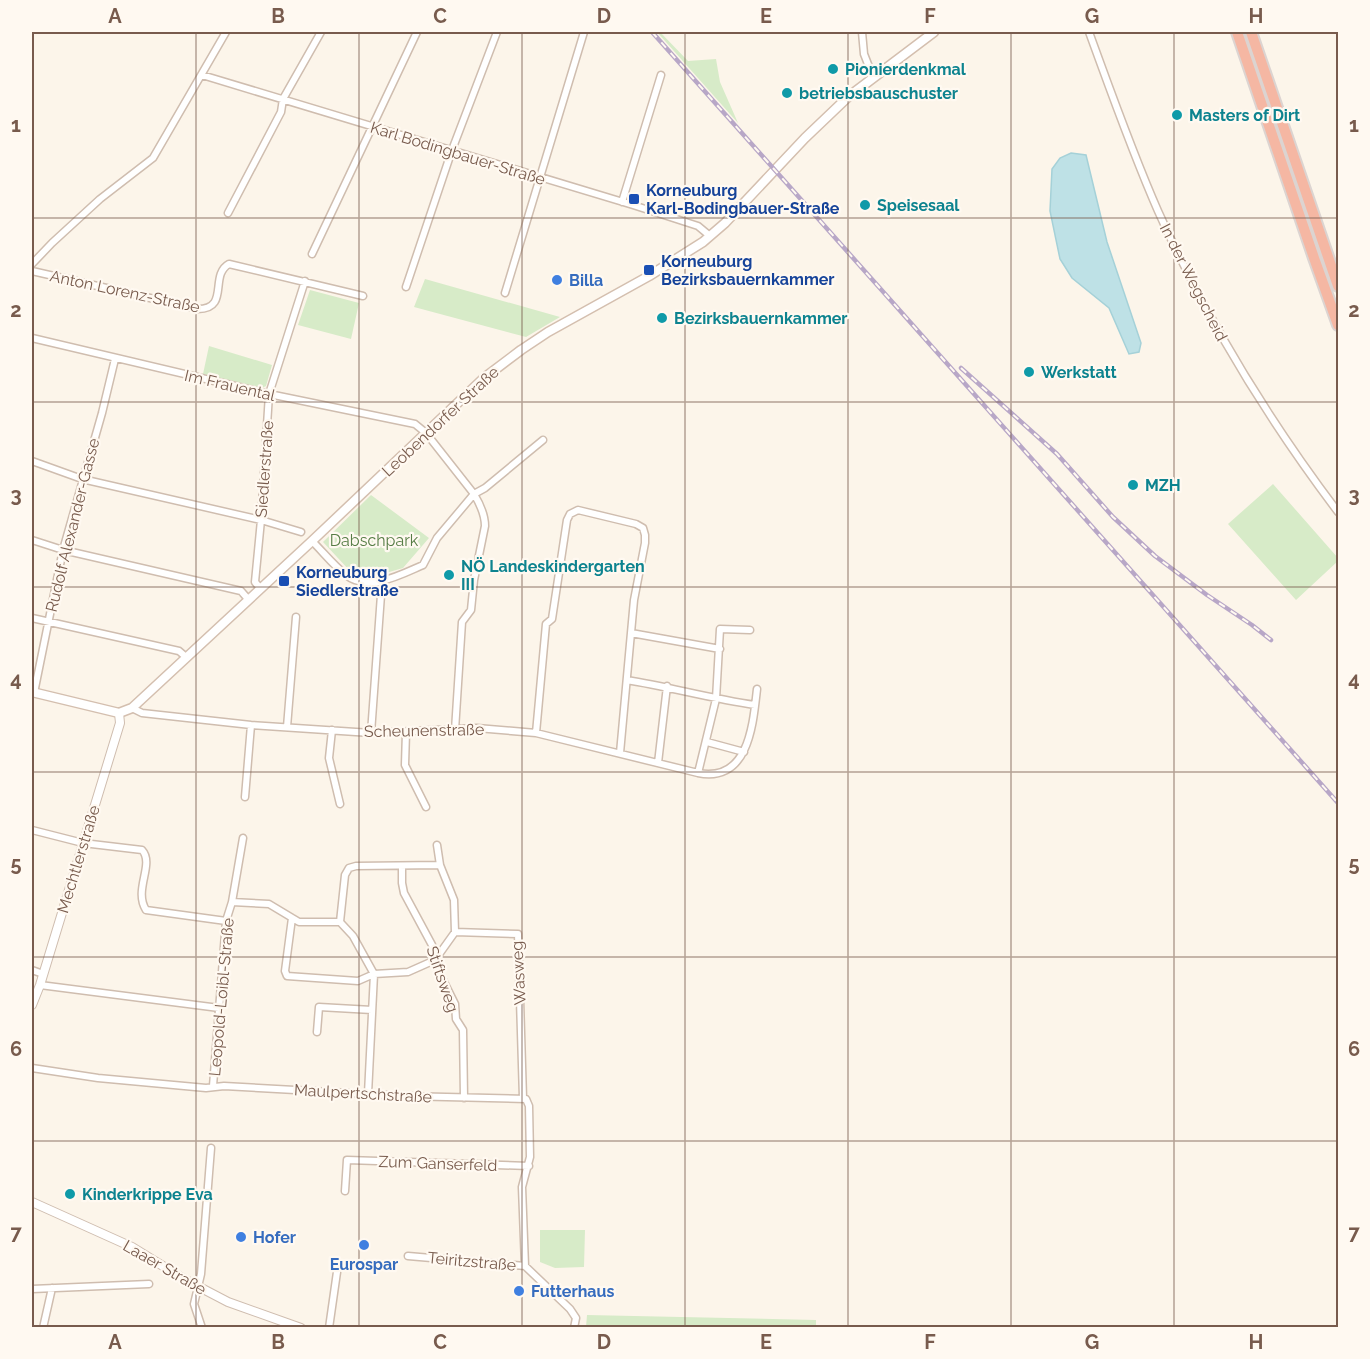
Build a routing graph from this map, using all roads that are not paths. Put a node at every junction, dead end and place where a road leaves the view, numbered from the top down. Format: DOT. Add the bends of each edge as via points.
graph roads {
  1 [pos="226,32"];
  2 [pos="321,32"];
  3 [pos="417,32"];
  4 [pos="497,32"];
  5 [pos="584,32"];
  6 [pos="862,32"];
  7 [pos="934,32"];
  8 [pos="1089,32"];
  9 [pos="1237,32"];
  10 [pos="1251,32"];
  11 [pos="202,75"];
  12 [pos="661,75"];
  13 [pos="873,77"];
  14 [pos="283,99"];
  15 [pos="371,127"];
  16 [pos="452,150"];
  17 [pos="540,177"];
  18 [pos="622,202"];
  19 [pos="228,213"];
  20 [pos="710,236"];
  21 [pos="312,254"];
  22 [pos="32,264"];
  23 [pos="32,271"];
  24 [pos="305,281"];
  25 [pos="406,286"];
  26 [pos="1338,286"];
  27 [pos="505,293"];
  28 [pos="363,296"];
  29 [pos="1338,325"];
  30 [pos="32,338"];
  31 [pos="114,358"];
  32 [pos="269,394"];
  33 [pos="426,433"];
  34 [pos="543,440"];
  35 [pos="32,461"];
  36 [pos="82,479"];
  37 [pos="474,494"];
  38 [pos="1338,512"];
  39 [pos="261,520"];
  40 [pos="302,532"];
  41 [pos="32,540"];
  42 [pos="312,541"];
  43 [pos="63,550"];
  44 [pos="382,581"];
  45 [pos="260,588"];
  46 [pos="248,600"];
  47 [pos="296,617"];
  48 [pos="32,618"];
  49 [pos="48,622"];
  50 [pos="750,630"];
  51 [pos="631,633"];
  52 [pos="720,649"];
  53 [pos="186,657"];
  54 [pos="627,680"];
  55 [pos="667,686"];
  56 [pos="757,689"];
  57 [pos="33,693"];
  58 [pos="716,699"];
  59 [pos="755,705"];
  60 [pos="132,708"];
  61 [pos="119,713"];
  62 [pos="251,725"];
  63 [pos="287,727"];
  64 [pos="332,730"];
  65 [pos="455,730"];
  66 [pos="406,732"];
  67 [pos="371,733"];
  68 [pos="536,733"];
  69 [pos="707,742"];
  70 [pos="744,752"];
  71 [pos="620,753"];
  72 [pos="658,762"];
  73 [pos="698,773"];
  74 [pos="245,797"];
  75 [pos="340,804"];
  76 [pos="426,807"];
  77 [pos="32,830"];
  78 [pos="243,838"];
  79 [pos="83,843"];
  80 [pos="437,845"];
  81 [pos="440,865"];
  82 [pos="402,866"];
  83 [pos="232,902"];
  84 [pos="292,918"];
  85 [pos="226,921"];
  86 [pos="340,922"];
  87 [pos="455,932"];
  88 [pos="435,960"];
  89 [pos="32,970"];
  90 [pos="43,974"];
  91 [pos="375,974"];
  92 [pos="40,985"];
  93 [pos="32,1005"];
  94 [pos="219,1008"];
  95 [pos="372,1010"];
  96 [pos="317,1032"];
  97 [pos="32,1068"];
  98 [pos="213,1086"];
  99 [pos="368,1094"];
  100 [pos="464,1098"];
  101 [pos="523,1098"];
  102 [pos="211,1148"];
  103 [pos="529,1166"];
  104 [pos="345,1191"];
  105 [pos="32,1202"];
  106 [pos="408,1256"];
  107 [pos="525,1266"];
  108 [pos="337,1272"];
  109 [pos="149,1284"];
  110 [pos="196,1286"];
  111 [pos="52,1288"];
  112 [pos="32,1289"];
  113 [pos="43,1328"];
  114 [pos="202,1328"];
  115 [pos="301,1328"];
  116 [pos="329,1328"];
  117 [pos="574,1328"];
  1 -- 11 [label="street"];
  2 -- 14 [label="street"];
  3 -- 15 [label="street"];
  4 -- 16 [label="street"];
  5 -- 17 [label="street"];
  6 -- 13 [label="street" via="864,54"];
  7 -- 13 [label="main road, Leobendorfer Straße"];
  8 -- 38 [label="street, In der Wegscheid" via="1157,210 1208,312 1285,440"];
  9 -- 29 [label="highway"];
  10 -- 26 [label="highway"];
  11 -- 14 [label="street, Karl Bodingbauer-Straße"];
  11 -- 22 [label="street" via="151,160 100,199"];
  12 -- 18 [label="street"];
  13 -- 20 [label="main road, Leobendorfer Straße" via="805,138"];
  14 -- 15 [label="street, Karl Bodingbauer-Straße"];
  14 -- 19 [label="street" via="281,112"];
  15 -- 16 [label="street, Karl Bodingbauer-Straße"];
  15 -- 21 [label="street"];
  16 -- 17 [label="street, Karl Bodingbauer-Straße"];
  16 -- 25 [label="street"];
  17 -- 18 [label="street, Karl Bodingbauer-Straße"];
  17 -- 27 [label="street"];
  18 -- 20 [label="street, Karl Bodingbauer-Straße" via="698,226"];
  20 -- 33 [label="main road, Leobendorfer Straße" via="685,255 520,350"];
  23 -- 24 [label="street, Anton Lorenz-Straße" via="202,309 215,303 221,271 229,264"];
  24 -- 28 [label="street, Anton Lorenz-Straße"];
  24 -- 32 [label="street, Siedlerstraße"];
  30 -- 31 [label="street, Im Frauental"];
  31 -- 32 [label="street, Im Frauental"];
  31 -- 36 [label="street, Rudolf Alexander-Gasse"];
  32 -- 33 [label="street, Im Frauental" via="412,423"];
  32 -- 39 [label="street, Siedlerstraße"];
  33 -- 37 [label="street"];
  33 -- 42 [label="main road, Leobendorfer Straße"];
  34 -- 37 [label="street"];
  35 -- 36 [label="street"];
  36 -- 39 [label="street"];
  36 -- 43 [label="street, Rudolf Alexander-Gasse"];
  37 -- 44 [label="street" via="438,538 423,565"];
  37 -- 65 [label="street" via="485,526 471,610 462,622"];
  39 -- 40 [label="street"];
  39 -- 45 [label="street, Siedlerstraße" via="255,582"];
  41 -- 43 [label="street"];
  42 -- 44 [label="street" via="347,576 361,582"];
  42 -- 45 [label="main road, Leobendorfer Straße"];
  43 -- 46 [label="street" via="241,591"];
  43 -- 49 [label="street, Rudolf Alexander-Gasse"];
  44 -- 67 [label="street"];
  45 -- 46 [label="main road, Leobendorfer Straße"];
  46 -- 53 [label="main road, Leobendorfer Straße"];
  47 -- 63 [label="street"];
  48 -- 49 [label="street"];
  49 -- 53 [label="street" via="178,651"];
  49 -- 57 [label="street, Rudolf Alexander-Gasse"];
  50 -- 52 [label="street" via="720,629"];
  51 -- 52 [label="street"];
  51 -- 54 [label="street"];
  51 -- 68 [label="street" via="645,543 643,528 578,510 567,520 552,619 546,624"];
  52 -- 58 [label="street"];
  53 -- 60 [label="main road, Leobendorfer Straße"];
  54 -- 55 [label="street"];
  54 -- 71 [label="street"];
  55 -- 58 [label="street"];
  55 -- 72 [label="street"];
  56 -- 59 [label="street"];
  57 -- 61 [label="main road"];
  58 -- 59 [label="street"];
  58 -- 69 [label="street"];
  59 -- 70 [label="street"];
  60 -- 61 [label="main road, Leobendorfer Straße"];
  60 -- 62 [label="street, Scheunenstraße" via="142,713"];
  61 -- 79 [label="street, Mechtlerstraße" via="120,723"];
  62 -- 63 [label="street, Scheunenstraße"];
  62 -- 74 [label="street"];
  63 -- 64 [label="street, Scheunenstraße"];
  64 -- 67 [label="street, Scheunenstraße"];
  64 -- 75 [label="street" via="329,758"];
  65 -- 66 [label="street, Scheunenstraße"];
  65 -- 68 [label="street, Scheunenstraße"];
  66 -- 67 [label="street, Scheunenstraße"];
  66 -- 76 [label="street" via="405,765"];
  68 -- 71 [label="street, Scheunenstraße"];
  69 -- 70 [label="street"];
  69 -- 73 [label="street"];
  70 -- 73 [label="street, Scheunenstraße" via="729,768 713,775"];
  71 -- 72 [label="street, Scheunenstraße"];
  72 -- 73 [label="street, Scheunenstraße"];
  77 -- 79 [label="street"];
  78 -- 83 [label="street, Leopold-Loibl-Straße"];
  79 -- 85 [label="street" via="144,852 147,858 141,897 148,911"];
  79 -- 90 [label="street, Mechtlerstraße"];
  80 -- 81 [label="street"];
  81 -- 82 [label="street"];
  81 -- 87 [label="street" via="454,900"];
  82 -- 86 [label="street" via="350,868 345,875"];
  82 -- 88 [label="street, Stiftsweg" via="404,893 432,945"];
  83 -- 84 [label="street" via="268,904"];
  83 -- 85 [label="street, Leopold-Loibl-Straße"];
  84 -- 86 [label="street" via="299,922"];
  84 -- 91 [label="street" via="285,971 288,976 358,981"];
  85 -- 94 [label="street, Leopold-Loibl-Straße"];
  86 -- 91 [label="street"];
  87 -- 88 [label="street"];
  87 -- 101 [label="street, Wasweg" via="518,934"];
  88 -- 91 [label="street" via="408,972"];
  88 -- 100 [label="street, Stiftsweg" via="464,1035"];
  89 -- 90 [label="street"];
  90 -- 92 [label="street, Mechtlerstraße"];
  91 -- 95 [label="street"];
  92 -- 93 [label="street, Mechtlerstraße"];
  92 -- 94 [label="street"];
  94 -- 98 [label="street, Leopold-Loibl-Straße"];
  95 -- 96 [label="street" via="319,1007"];
  95 -- 99 [label="street"];
  97 -- 98 [label="street, Maulpertschstraße" via="98,1078"];
  98 -- 99 [label="street, Maulpertschstraße"];
  99 -- 100 [label="street, Maulpertschstraße"];
  100 -- 101 [label="street, Maulpertschstraße"];
  101 -- 103 [label="street" via="529,1106"];
  102 -- 110 [label="street" via="201,1274"];
  103 -- 104 [label="street, Zum Ganserfeld" via="347,1160"];
  103 -- 107 [label="street" via="522,1187"];
  105 -- 110 [label="street, Laaer Straße" via="132,1247"];
  106 -- 107 [label="street, Teiritzstraße"];
  107 -- 117 [label="street, Teiritzstraße" via="570,1309 576,1318"];
  108 -- 116 [label="street"];
  109 -- 111 [label="street"];
  110 -- 114 [label="street" via="194,1304"];
  110 -- 115 [label="street, Laaer Straße" via="239,1307"];
  111 -- 112 [label="street"];
  111 -- 113 [label="street"];
}
